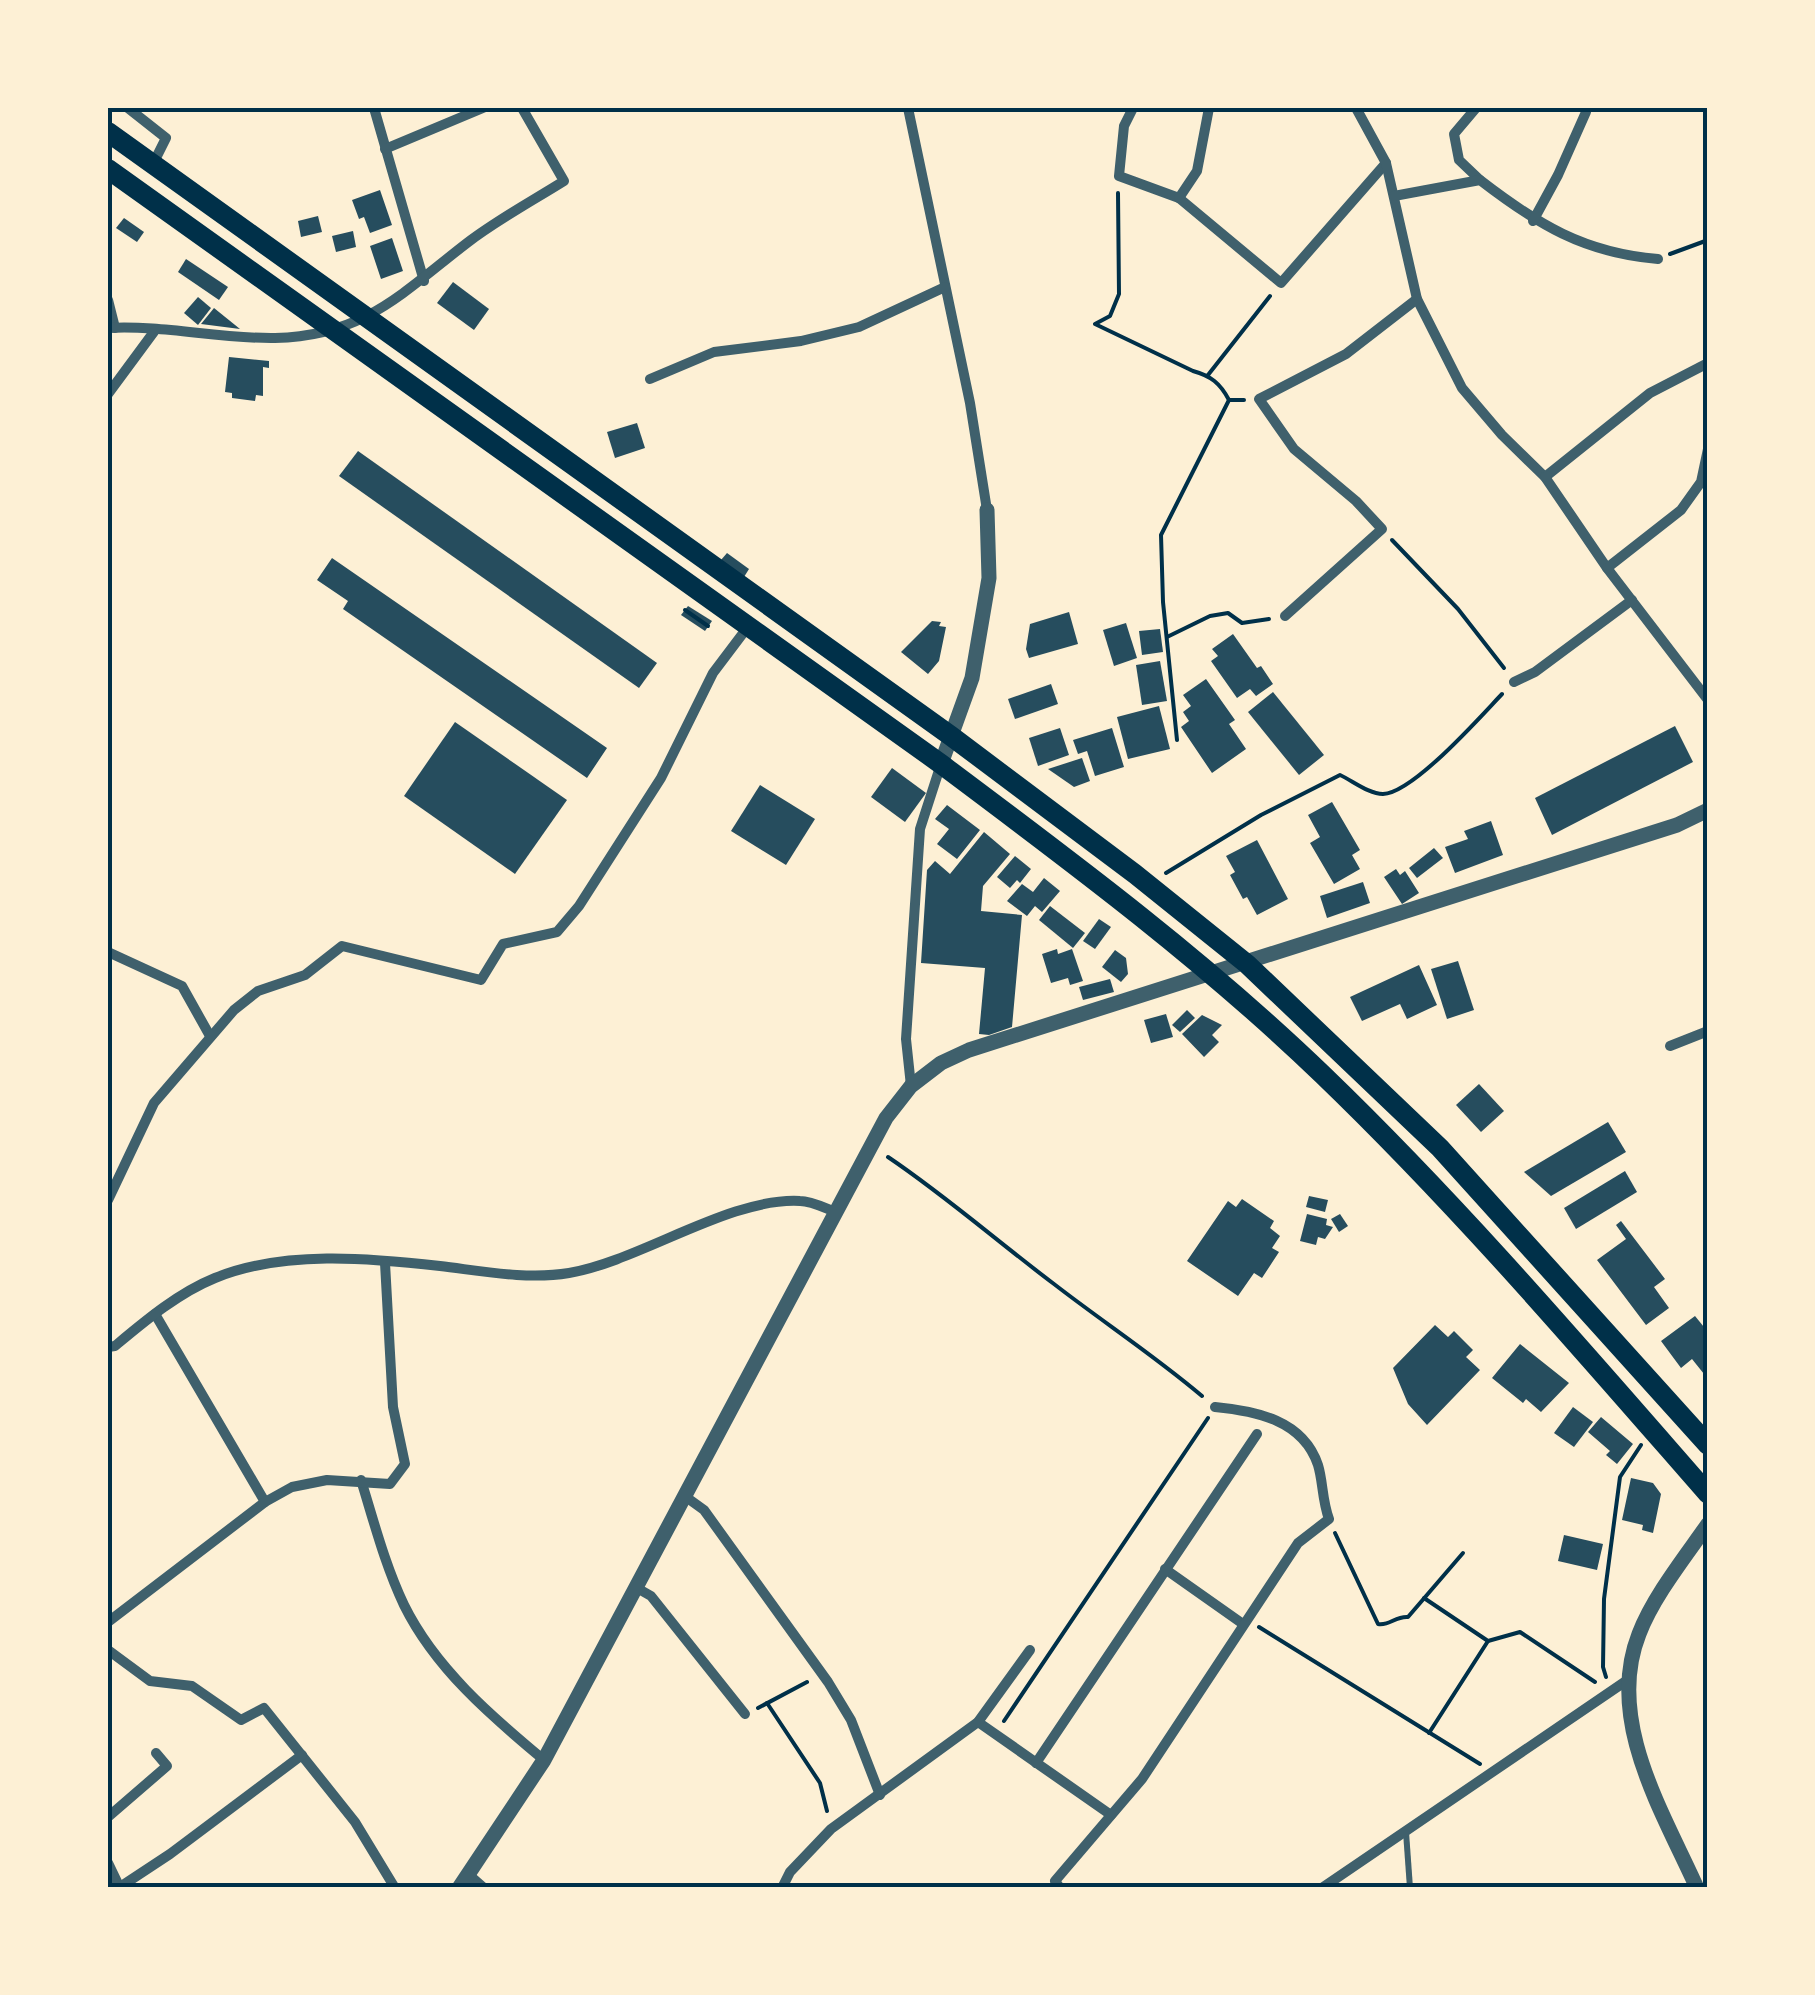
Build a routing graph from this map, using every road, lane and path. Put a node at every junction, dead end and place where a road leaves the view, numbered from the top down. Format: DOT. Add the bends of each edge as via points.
graph roads {
  1 [pos="128,108"];
  2 [pos="374,108"];
  3 [pos="482,108"];
  4 [pos="522,108"];
  5 [pos="908,108"];
  6 [pos="1133,108"];
  7 [pos="1209,108"];
  8 [pos="1356,108"];
  9 [pos="1476,108"];
  10 [pos="1586,112"];
  11 [pos="108,132"];
  12 [pos="385,149"];
  13 [pos="1386,163"];
  14 [pos="152,164"];
  15 [pos="108,169"];
  16 [pos="1119,176"];
  17 [pos="1480,180"];
  18 [pos="1394,196"];
  19 [pos="1180,198"];
  20 [pos="1533,221"];
  21 [pos="1708,240"];
  22 [pos="1658,259"];
  23 [pos="424,280"];
  24 [pos="1280,283"];
  25 [pos="945,287"];
  26 [pos="1416,299"];
  27 [pos="108,300"];
  28 [pos="366,319"];
  29 [pos="111,328"];
  30 [pos="156,329"];
  31 [pos="332,331"];
  32 [pos="1708,364"];
  33 [pos="1208,375"];
  34 [pos="650,379"];
  35 [pos="108,394"];
  36 [pos="1259,399"];
  37 [pos="1229,400"];
  38 [pos="1708,449"];
  39 [pos="1545,476"];
  40 [pos="988,510"];
  41 [pos="1382,529"];
  42 [pos="1607,568"];
  43 [pos="1632,600"];
  44 [pos="684,610"];
  45 [pos="1285,616"];
  46 [pos="708,626"];
  47 [pos="746,628"];
  48 [pos="1167,637"];
  49 [pos="1514,682"];
  50 [pos="1708,700"];
  51 [pos="951,736"];
  52 [pos="1177,740"];
  53 [pos="940,764"];
  54 [pos="1708,810"];
  55 [pos="1166,873"];
  56 [pos="108,952"];
  57 [pos="1247,964"];
  58 [pos="1209,974"];
  59 [pos="1708,1031"];
  60 [pos="210,1036"];
  61 [pos="1670,1046"];
  62 [pos="912,1086"];
  63 [pos="872,1146"];
  64 [pos="114,1174"];
  65 [pos="108,1200"];
  66 [pos="836,1212"];
  67 [pos="385,1263"];
  68 [pos="155,1314"];
  69 [pos="108,1347"];
  70 [pos="1215,1407"];
  71 [pos="1652,1431"];
  72 [pos="1257,1434"];
  73 [pos="1708,1445"];
  74 [pos="361,1480"];
  75 [pos="1708,1494"];
  76 [pos="686,1497"];
  77 [pos="265,1502"];
  78 [pos="1329,1520"];
  79 [pos="1708,1524"];
  80 [pos="1463,1553"];
  81 [pos="1165,1569"];
  82 [pos="637,1588"];
  83 [pos="1424,1598"];
  84 [pos="108,1622"];
  85 [pos="1245,1622"];
  86 [pos="1488,1641"];
  87 [pos="108,1650"];
  88 [pos="1030,1650"];
  89 [pos="822,1674"];
  90 [pos="1629,1679"];
  91 [pos="1610,1692"];
  92 [pos="767,1703"];
  93 [pos="745,1714"];
  94 [pos="978,1722"];
  95 [pos="1429,1733"];
  96 [pos="995,1735"];
  97 [pos="156,1753"];
  98 [pos="302,1755"];
  99 [pos="544,1760"];
  100 [pos="1036,1763"];
  101 [pos="1492,1772"];
  102 [pos="880,1795"];
  103 [pos="1111,1815"];
  104 [pos="108,1816"];
  105 [pos="831,1829"];
  106 [pos="1406,1830"];
  107 [pos="108,1863"];
  108 [pos="463,1881"];
  109 [pos="120,1887"];
  110 [pos="395,1888"];
  111 [pos="484,1888"];
  112 [pos="782,1888"];
  113 [pos="1060,1888"];
  114 [pos="1322,1888"];
  115 [pos="1410,1888"];
  116 [pos="1698,1888"];
  1 -- 14 [label="street" via="166,138"];
  2 -- 12 [label="street"];
  3 -- 12 [label="street"];
  4 -- 23 [label="street" via="564,181 469,241"];
  5 -- 25 [label="street"];
  6 -- 16 [label="street" via="1124,126"];
  7 -- 19 [label="street" via="1197,170"];
  8 -- 13 [label="street"];
  9 -- 17 [label="street" via="1454,134 1459,160"];
  10 -- 20 [label="street"];
  11 -- 14 [label="highway"];
  12 -- 23 [label="street"];
  13 -- 18 [label="street"];
  13 -- 24 [label="street"];
  14 -- 28 [label="highway"];
  15 -- 31 [label="highway"];
  16 -- 19 [label="street"];
  16 -- 33 [label="path" via="1119,294 1110,316 1095,324"];
  17 -- 18 [label="street"];
  17 -- 20 [label="street"];
  18 -- 26 [label="street"];
  19 -- 24 [label="street"];
  20 -- 22 [label="street" via="1587,245"];
  21 -- 22 [label="path"];
  23 -- 28 [label="street"];
  24 -- 33 [label="path"];
  25 -- 34 [label="street" via="859,327 714,352"];
  25 -- 40 [label="street"];
  26 -- 36 [label="street" via="1346,354"];
  26 -- 39 [label="street" via="1462,388"];
  27 -- 29 [label="street"];
  28 -- 31 [label="street"];
  28 -- 51 [label="highway"];
  29 -- 30 [label="street"];
  30 -- 31 [label="street" via="274,338"];
  30 -- 35 [label="street"];
  31 -- 47 [label="highway"];
  32 -- 39 [label="street" via="1650,393"];
  33 -- 37 [label="path"];
  36 -- 37 [label="path"];
  36 -- 41 [label="street" via="1294,449"];
  37 -- 48 [label="path" via="1160,535"];
  38 -- 42 [label="street" via="1702,482 1681,510"];
  39 -- 42 [label="street"];
  40 -- 51 [label="street" via="989,578 972,678"];
  41 -- 45 [label="street"];
  41 -- 49 [label="path" via="1458,609"];
  42 -- 43 [label="street"];
  43 -- 49 [label="street"];
  43 -- 50 [label="street"];
  44 -- 46 [label="path"];
  45 -- 48 [label="path" via="1242,622 1228,613 1210,616"];
  47 -- 53 [label="highway"];
  47 -- 60 [label="street" via="712,673 661,778 557,932 503,944 482,980 342,946 305,975 258,991"];
  48 -- 52 [label="path"];
  49 -- 55 [label="path" via="1433,764 1395,791 1373,792 1340,775"];
  51 -- 53 [label="street"];
  51 -- 57 [label="highway"];
  53 -- 58 [label="highway"];
  53 -- 62 [label="street" via="920,829 906,1039"];
  54 -- 57 [label="street"];
  56 -- 60 [label="street" via="182,986"];
  57 -- 58 [label="street"];
  57 -- 73 [label="highway" via="1440,1148"];
  58 -- 62 [label="street" via="969,1050"];
  58 -- 71 [label="highway" via="1386,1138"];
  59 -- 61 [label="street"];
  60 -- 64 [label="street" via="154,1104"];
  62 -- 63 [label="street"];
  63 -- 66 [label="street"];
  63 -- 70 [label="path"];
  64 -- 65 [label="street"];
  66 -- 67 [label="street" via="801,1201 748,1210 567,1274"];
  66 -- 76 [label="street"];
  67 -- 68 [label="street" via="308,1261 242,1270 214,1278"];
  67 -- 74 [label="street" via="392,1407 404,1464 390,1484"];
  68 -- 69 [label="street"];
  68 -- 77 [label="street"];
  70 -- 78 [label="street" via="1280,1420 1302,1438 1318,1466"];
  70 -- 96 [label="path"];
  71 -- 75 [label="highway"];
  71 -- 91 [label="path" via="1620,1477 1614,1513 1604,1599 1603,1667"];
  72 -- 81 [label="street"];
  74 -- 77 [label="street" via="292,1487"];
  74 -- 99 [label="street" via="405,1608 427,1642 498,1722"];
  76 -- 82 [label="street"];
  76 -- 89 [label="street" via="704,1510"];
  77 -- 84 [label="street"];
  78 -- 83 [label="path" via="1378,1624 1408,1616"];
  78 -- 85 [label="street" via="1298,1543"];
  79 -- 90 [label="street" via="1638,1634"];
  80 -- 83 [label="path"];
  81 -- 85 [label="street"];
  81 -- 100 [label="street"];
  82 -- 93 [label="street" via="651,1596"];
  82 -- 99 [label="street"];
  83 -- 86 [label="path"];
  85 -- 95 [label="path"];
  85 -- 103 [label="street" via="1142,1780"];
  86 -- 91 [label="path" via="1520,1632"];
  86 -- 95 [label="path"];
  87 -- 98 [label="street" via="150,1681 192,1686 242,1720 264,1708"];
  88 -- 94 [label="street"];
  89 -- 92 [label="path"];
  89 -- 102 [label="street" via="851,1720"];
  90 -- 91 [label="street"];
  90 -- 116 [label="street" via="1638,1749"];
  91 -- 101 [label="street"];
  92 -- 93 [label="path"];
  92 -- 105 [label="path" via="820,1783"];
  94 -- 96 [label="street"];
  94 -- 102 [label="street"];
  95 -- 101 [label="path"];
  96 -- 100 [label="street"];
  97 -- 104 [label="street" via="167,1766"];
  98 -- 109 [label="street"];
  98 -- 110 [label="street" via="355,1822"];
  99 -- 108 [label="street"];
  100 -- 103 [label="street"];
  101 -- 106 [label="street"];
  102 -- 105 [label="street"];
  103 -- 113 [label="street" via="1055,1881"];
  105 -- 112 [label="street"];
  106 -- 114 [label="street"];
  106 -- 115 [label="lane"];
  107 -- 109 [label="street"];
  108 -- 111 [label="street"];
}
